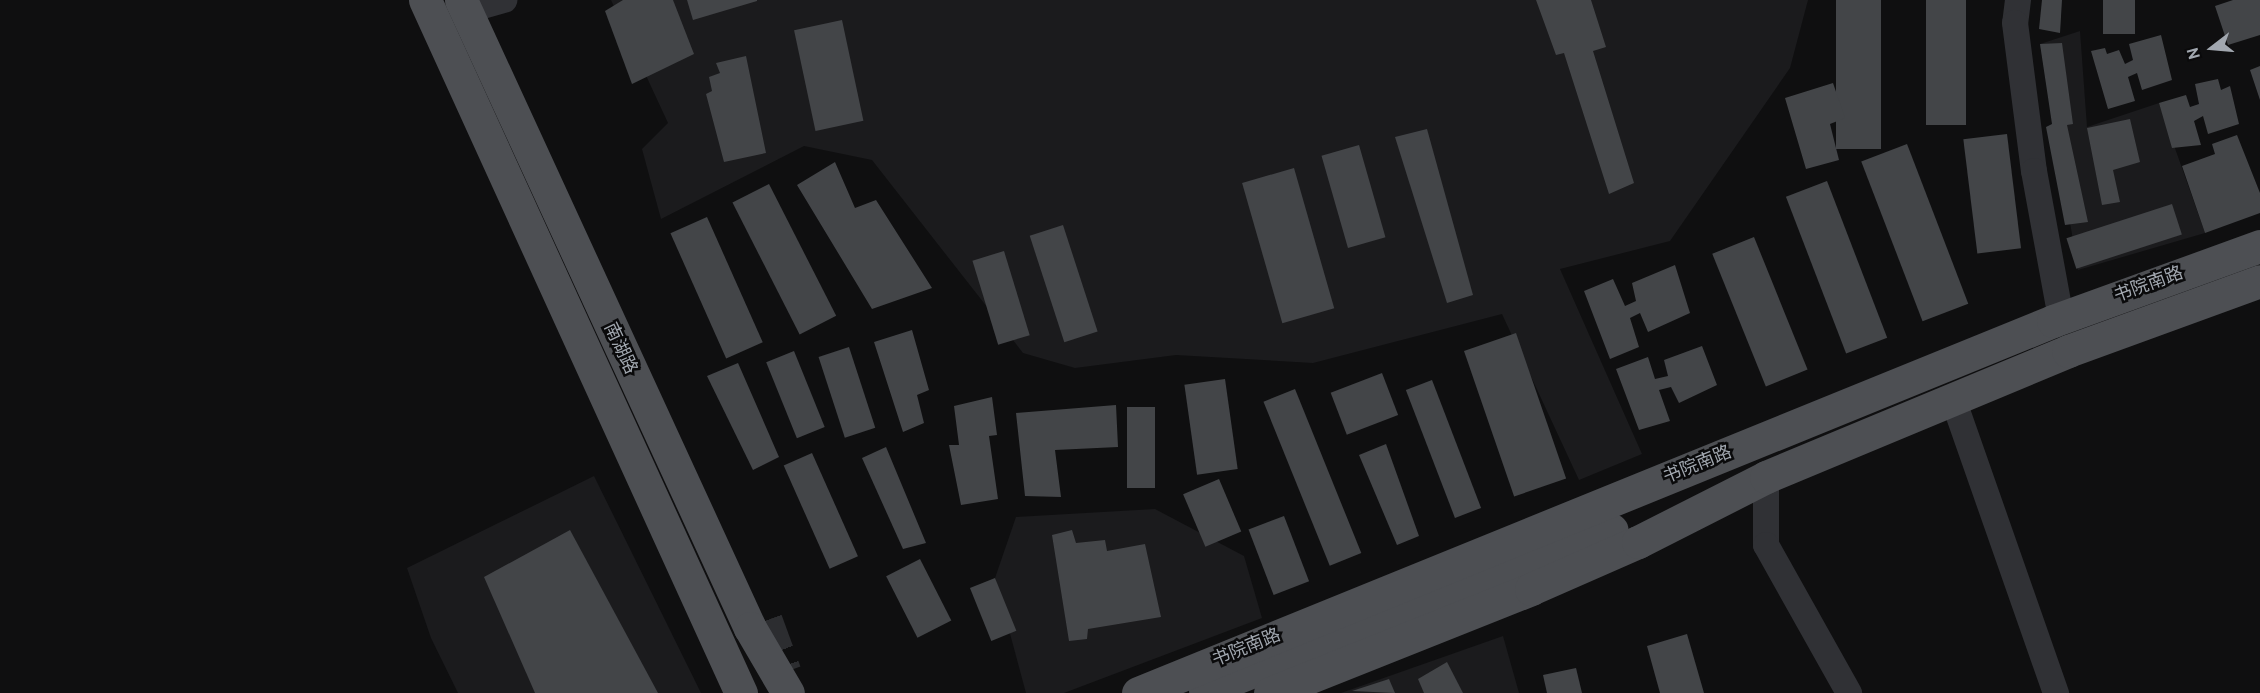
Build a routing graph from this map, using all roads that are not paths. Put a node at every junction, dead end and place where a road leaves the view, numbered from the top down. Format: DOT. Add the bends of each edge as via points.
graph roads {
  1 [pos="425,0"];
  2 [pos="504,0"];
  3 [pos="2019,0"];
  4 [pos="463,5"];
  5 [pos="486,50"];
  6 [pos="2260,246"];
  7 [pos="2260,281"];
  8 [pos="2061,318"];
  9 [pos="1953,399"];
  10 [pos="1766,477"];
  11 [pos="1735,491"];
  12 [pos="766,620"];
  13 [pos="741,693"];
  14 [pos="788,693"];
  15 [pos="1138,693"];
  16 [pos="1198,693"];
  17 [pos="1270,693"];
  18 [pos="1849,693"];
  19 [pos="2056,693"];
  1 -- 13 [label="main road, 南湖路"];
  2 -- 4 [label="street"];
  3 -- 8 [label="street" via="2015,22 2034,171"];
  4 -- 5 [label="main road, 南湖路"];
  5 -- 12 [label="main road" via="519,101 579,213"];
  5 -- 14 [label="main road, 南湖路" via="603,314 750,628"];
  6 -- 8 [label="main road, 书院南路"];
  7 -- 9 [label="main road, 书院南路" via="2068,351"];
  8 -- 15 [label="main road, 书院南路"];
  9 -- 10 [label="main road, 书院南路"];
  9 -- 19 [label="street"];
  10 -- 11 [label="main road, 书院南路"];
  10 -- 18 [label="street" via="1766,545"];
  11 -- 16 [label="main road" via="1664,510"];
  11 -- 17 [label="main road, 书院南路" via="1638,542 1542,584"];
}
